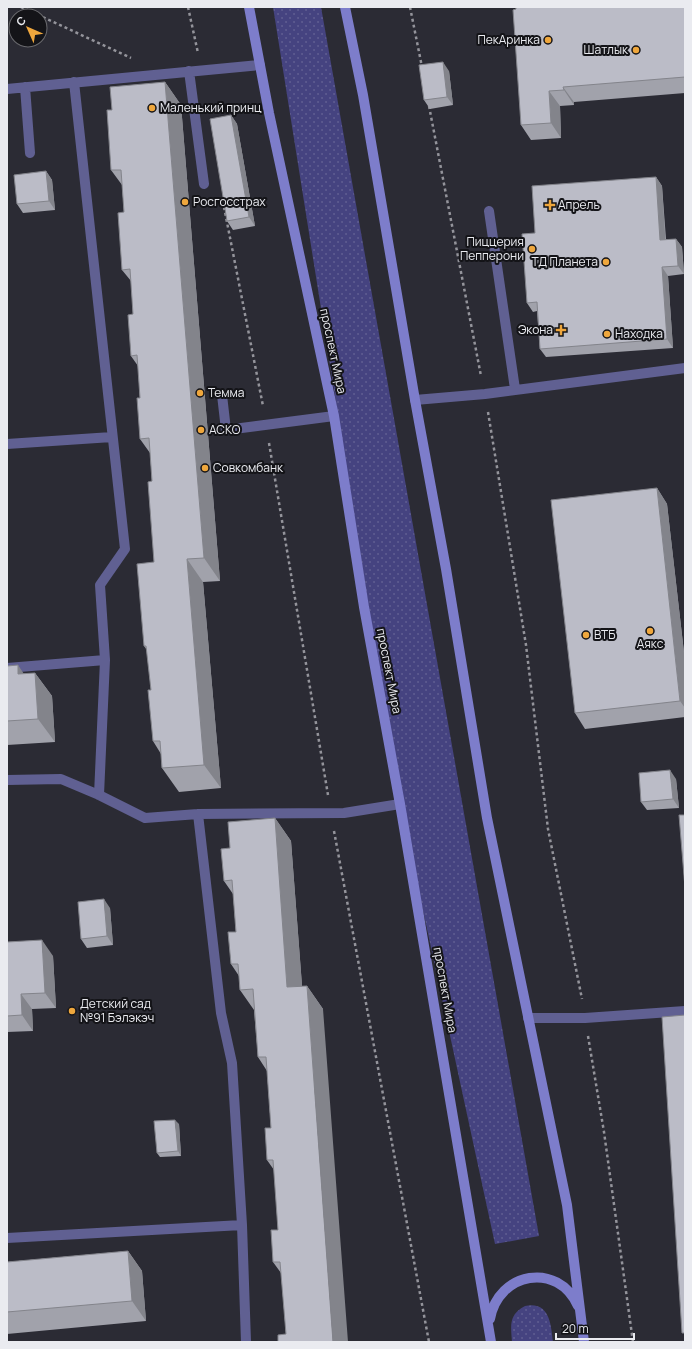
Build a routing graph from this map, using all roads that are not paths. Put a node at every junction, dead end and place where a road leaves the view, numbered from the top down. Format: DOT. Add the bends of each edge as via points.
graph roads {
  1 [pos="249,7"];
  2 [pos="345,7"];
  3 [pos="260,65"];
  4 [pos="189,71"];
  5 [pos="74,82"];
  6 [pos="25,87"];
  7 [pos="7,89"];
  8 [pos="30,153"];
  9 [pos="204,184"];
  10 [pos="489,211"];
  11 [pos="685,368"];
  12 [pos="515,389"];
  13 [pos="222,395"];
  14 [pos="415,400"];
  15 [pos="334,416"];
  16 [pos="112,437"];
  17 [pos="7,444"];
  18 [pos="105,660"];
  19 [pos="7,668"];
  20 [pos="7,780"];
  21 [pos="99,795"];
  22 [pos="400,804"];
  23 [pos="198,814"];
  24 [pos="685,1011"];
  25 [pos="528,1018"];
  26 [pos="242,1224"];
  27 [pos="7,1238"];
  28 [pos="581,1317"];
  29 [pos="490,1329"];
  30 [pos="246,1342"];
  31 [pos="491,1342"];
  32 [pos="584,1342"];
  1 -- 3 [label="main road, проспект Мира"];
  2 -- 14 [label="main road" via="363,95"];
  3 -- 4 [label="lane"];
  3 -- 15 [label="main road, проспект Мира"];
  4 -- 5 [label="lane"];
  4 -- 9 [label="lane"];
  5 -- 6 [label="lane"];
  5 -- 16 [label="lane"];
  6 -- 7 [label="lane"];
  6 -- 8 [label="lane"];
  10 -- 12 [label="lane"];
  11 -- 12 [label="lane"];
  12 -- 14 [label="lane"];
  13 -- 15 [label="lane" via="226,430"];
  14 -- 25 [label="main road" via="487,818"];
  15 -- 22 [label="main road, проспект Мира" via="364,607"];
  16 -- 17 [label="lane"];
  16 -- 18 [label="lane" via="125,549 100,585"];
  18 -- 19 [label="lane"];
  18 -- 21 [label="lane"];
  20 -- 21 [label="lane" via="60,779"];
  21 -- 23 [label="lane" via="146,818"];
  22 -- 23 [label="lane" via="344,813"];
  22 -- 29 [label="main road, проспект Мира"];
  23 -- 26 [label="lane" via="222,1013 232,1063"];
  24 -- 25 [label="lane" via="585,1018"];
  25 -- 28 [label="main road" via="567,1205"];
  26 -- 27 [label="lane"];
  26 -- 30 [label="lane"];
  28 -- 29 [label="main road" via="576,1300 564,1287 548,1279 530,1278 513,1284 499,1295 491,1311"];
  28 -- 32 [label="main road"];
  29 -- 31 [label="main road, проспект Мира"];
}
